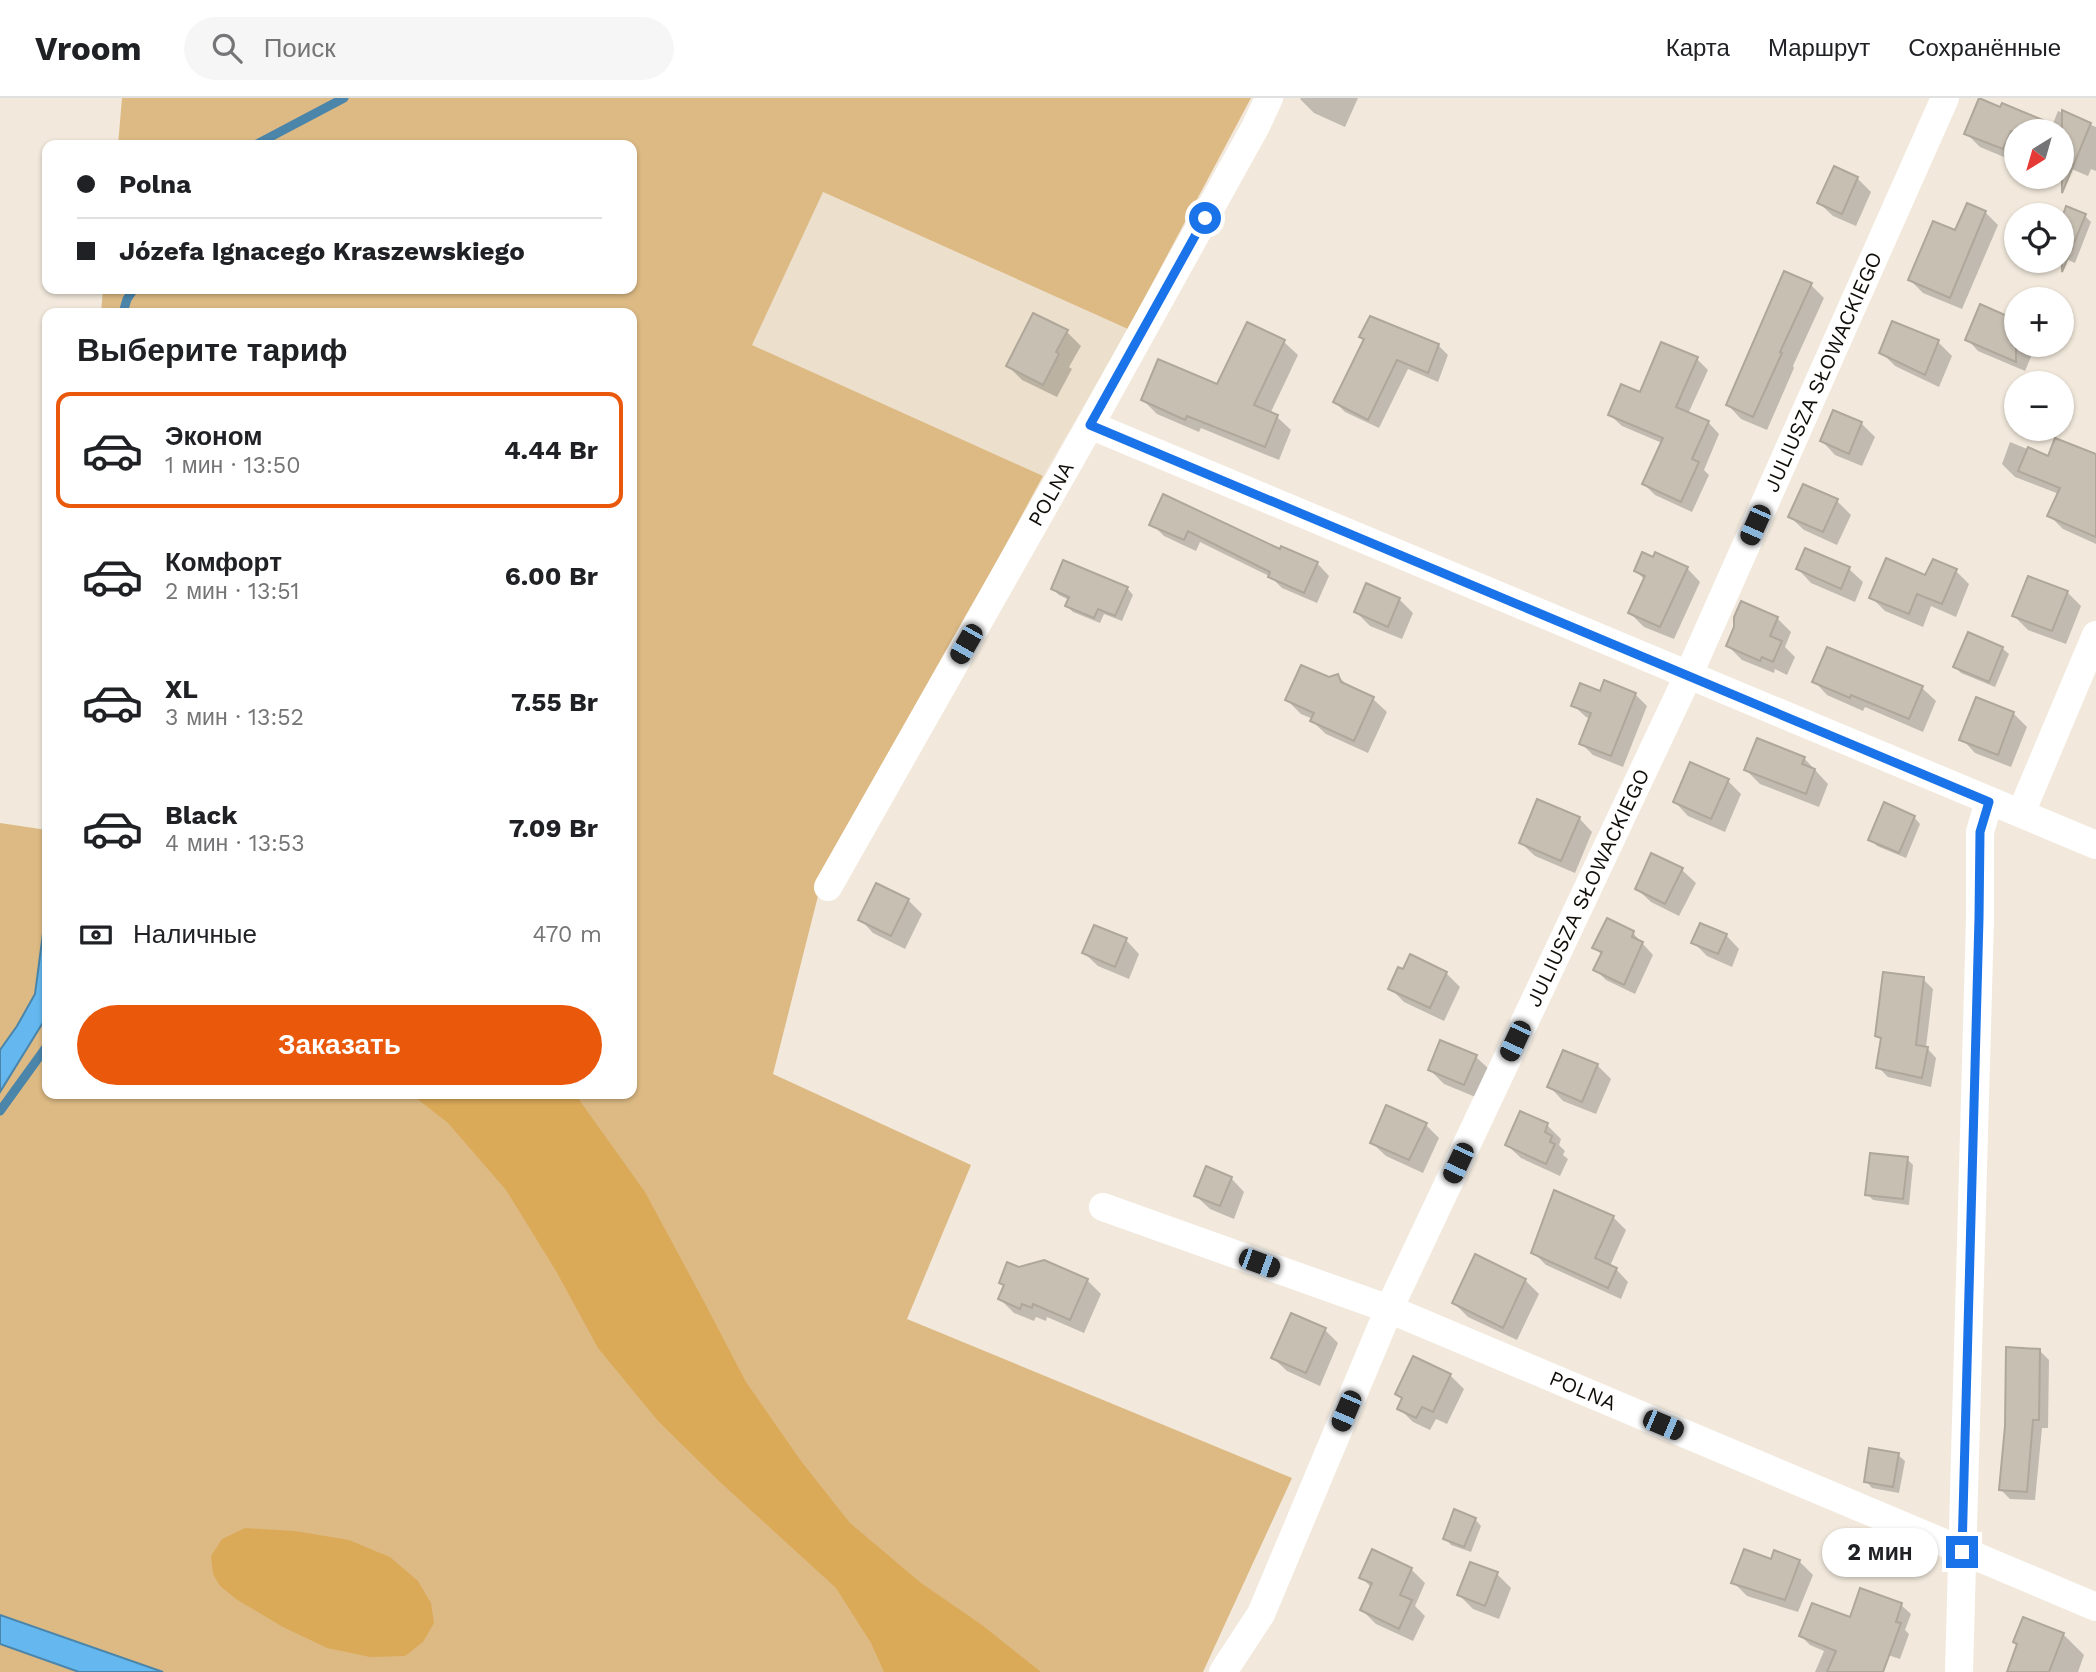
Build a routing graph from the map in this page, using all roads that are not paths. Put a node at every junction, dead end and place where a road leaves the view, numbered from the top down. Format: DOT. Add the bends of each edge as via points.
graph roads {
  1 [pos="1269,98"];
  2 [pos="1945,98"];
  3 [pos="1090,425"];
  4 [pos="2096,635"];
  5 [pos="1688,676"];
  6 [pos="1989,802"];
  7 [pos="2021,813"];
  8 [pos="2096,845"];
  9 [pos="828,887"];
  10 [pos="1103,1207"];
  11 [pos="1389,1309"];
  12 [pos="1962,1552"];
  13 [pos="2096,1608"];
  14 [pos="1223,1672"];
  15 [pos="1959,1672"];
  1 -- 3 [label="street, POLNA"];
  2 -- 5 [label="street, JULIUSZA SŁOWACKIEGO"];
  3 -- 5 [label="street"];
  3 -- 9 [label="street, POLNA"];
  4 -- 7 [label="street"];
  5 -- 6 [label="street"];
  5 -- 11 [label="street, JULIUSZA SŁOWACKIEGO"];
  6 -- 7 [label="street"];
  6 -- 12 [label="street" via="1980,832"];
  7 -- 8 [label="street"];
  10 -- 11 [label="street, POLNA"];
  11 -- 12 [label="street, POLNA"];
  11 -- 14 [label="street, JULIUSZA SŁOWACKIEGO" via="1261,1614"];
  12 -- 13 [label="street, POLNA"];
  12 -- 15 [label="street"];
}
